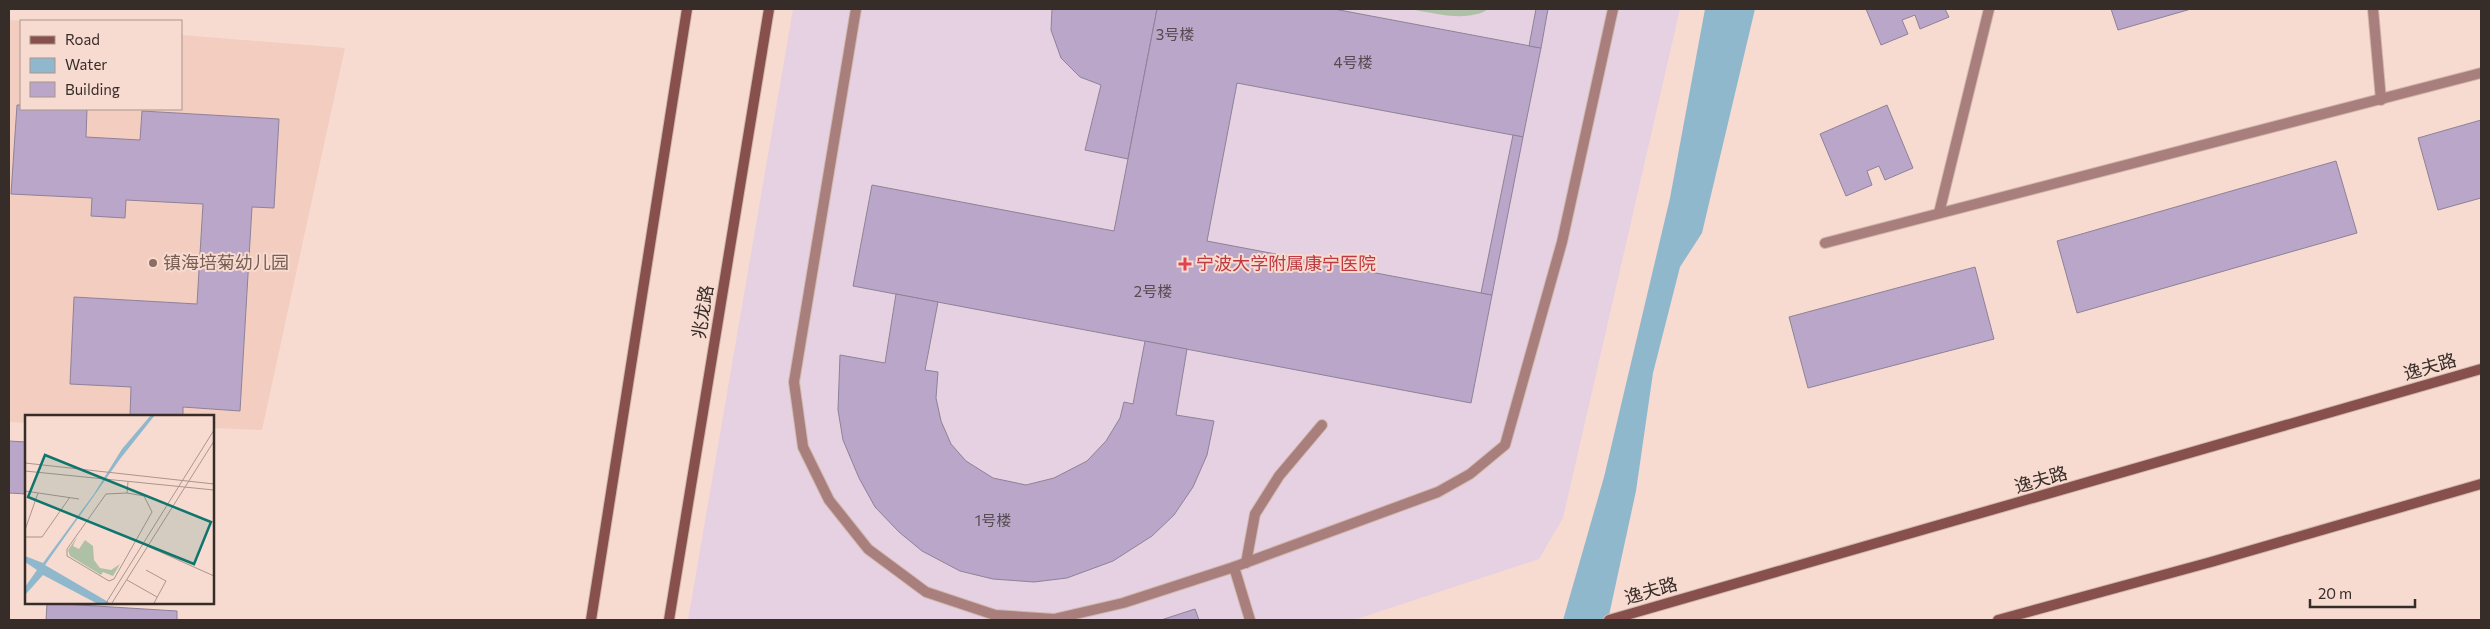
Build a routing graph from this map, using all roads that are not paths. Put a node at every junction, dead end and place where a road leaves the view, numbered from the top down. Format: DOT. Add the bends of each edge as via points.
graph roads {
  1 [pos="687,9"];
  2 [pos="769,9"];
  3 [pos="856,9"];
  4 [pos="1613,9"];
  5 [pos="1989,9"];
  6 [pos="2373,9"];
  7 [pos="2481,73"];
  8 [pos="2381,100"];
  9 [pos="1939,213"];
  10 [pos="1825,243"];
  11 [pos="2481,369"];
  12 [pos="1322,425"];
  13 [pos="2481,484"];
  14 [pos="1246,563"];
  15 [pos="1234,567"];
  16 [pos="591,620"];
  17 [pos="669,620"];
  18 [pos="1250,620"];
  19 [pos="1608,620"];
  20 [pos="1998,620"];
  1 -- 16 [label="main road"];
  2 -- 17 [label="main road, 兆龙路"];
  3 -- 15 [label="lane" via="794,382 803,447 829,500 868,549 926,592 995,615 1054,619 1122,603"];
  4 -- 14 [label="lane" via="1562,242 1505,445 1470,474 1438,492"];
  5 -- 9 [label="lane"];
  6 -- 8 [label="lane"];
  7 -- 8 [label="lane"];
  8 -- 9 [label="lane"];
  9 -- 10 [label="lane"];
  11 -- 19 [label="main road, 逸夫路"];
  12 -- 14 [label="lane" via="1279,476 1255,514"];
  13 -- 20 [label="main road"];
  14 -- 15 [label="lane"];
  15 -- 18 [label="lane"];
}
